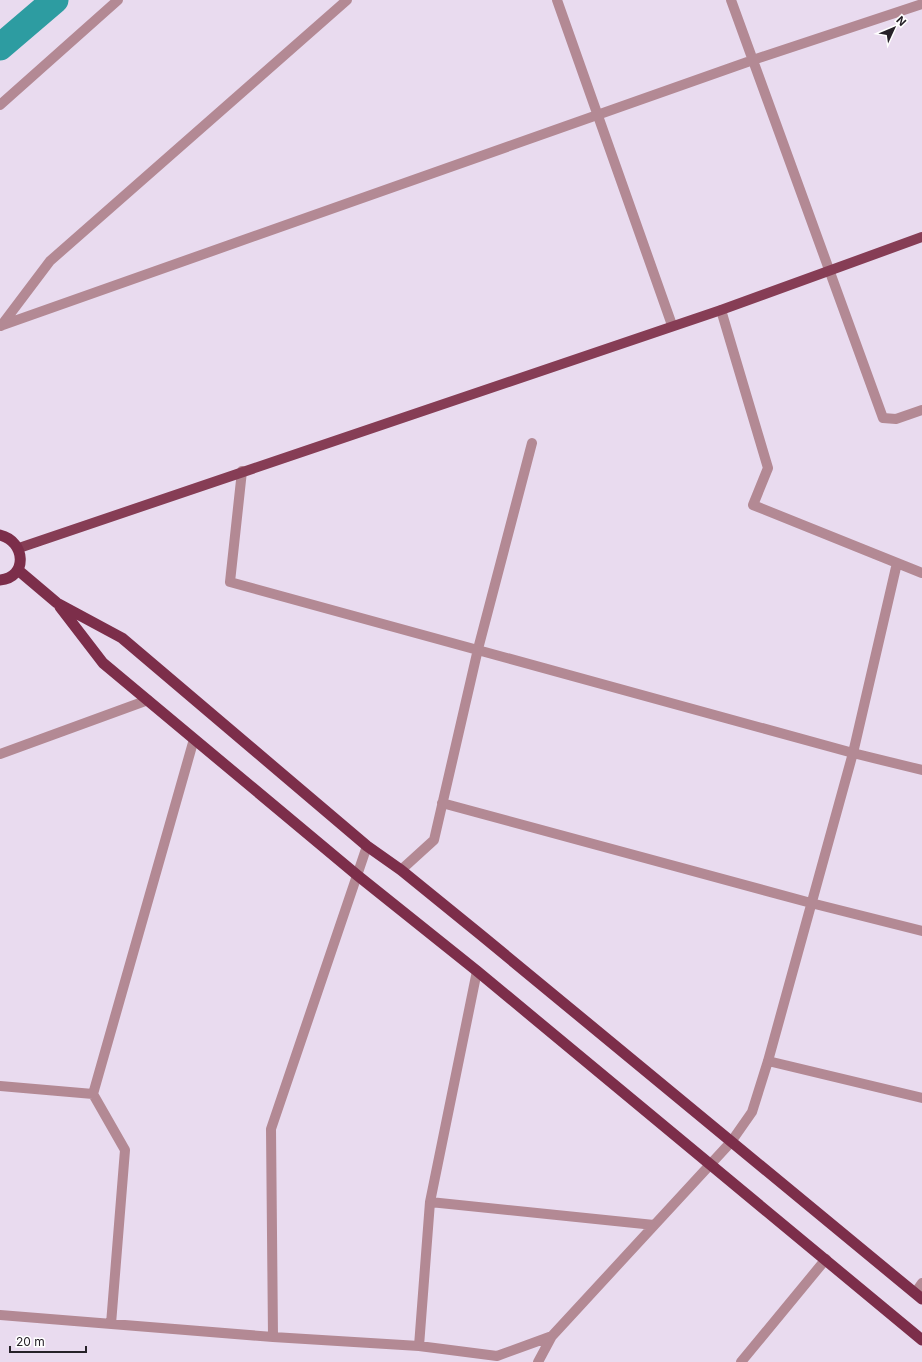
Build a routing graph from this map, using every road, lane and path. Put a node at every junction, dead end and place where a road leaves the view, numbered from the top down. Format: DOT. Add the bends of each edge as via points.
graph roads {
  1 [pos="118,0"];
  2 [pos="347,0"];
  3 [pos="557,0"];
  4 [pos="731,0"];
  5 [pos="922,4"];
  6 [pos="753,60"];
  7 [pos="0,105"];
  8 [pos="597,114"];
  9 [pos="922,236"];
  10 [pos="830,269"];
  11 [pos="721,310"];
  12 [pos="672,325"];
  13 [pos="0,326"];
  14 [pos="922,410"];
  15 [pos="532,443"];
  16 [pos="242,471"];
  17 [pos="0,535"];
  18 [pos="18,548"];
  19 [pos="897,563"];
  20 [pos="18,570"];
  21 [pos="922,573"];
  22 [pos="0,580"];
  23 [pos="57,603"];
  24 [pos="478,650"];
  25 [pos="148,700"];
  26 [pos="194,739"];
  27 [pos="853,753"];
  28 [pos="0,754"];
  29 [pos="922,770"];
  30 [pos="442,803"];
  31 [pos="367,846"];
  32 [pos="401,870"];
  33 [pos="357,875"];
  34 [pos="811,903"];
  35 [pos="922,931"];
  36 [pos="477,971"];
  37 [pos="768,1062"];
  38 [pos="0,1086"];
  39 [pos="93,1094"];
  40 [pos="922,1098"];
  41 [pos="730,1142"];
  42 [pos="710,1164"];
  43 [pos="430,1202"];
  44 [pos="654,1225"];
  45 [pos="826,1259"];
  46 [pos="922,1283"];
  47 [pos="918,1296"];
  48 [pos="0,1315"];
  49 [pos="111,1324"];
  50 [pos="552,1336"];
  51 [pos="273,1337"];
  52 [pos="922,1340"];
  53 [pos="419,1346"];
  54 [pos="538,1362"];
  55 [pos="741,1362"];
  1 -- 7 [label="street"];
  2 -- 13 [label="street" via="50,261"];
  3 -- 8 [label="street"];
  4 -- 6 [label="street"];
  5 -- 6 [label="street"];
  6 -- 8 [label="street"];
  6 -- 10 [label="street"];
  8 -- 12 [label="street"];
  8 -- 13 [label="street"];
  9 -- 10 [label="main road"];
  10 -- 11 [label="main road"];
  10 -- 14 [label="street" via="883,418 896,419"];
  11 -- 12 [label="main road"];
  11 -- 19 [label="street" via="768,468 754,505"];
  12 -- 16 [label="main road"];
  15 -- 24 [label="street"];
  16 -- 18 [label="main road"];
  16 -- 24 [label="street" via="230,582"];
  17 -- 18 [label="highway" via="11,538"];
  18 -- 20 [label="highway" via="21,559"];
  19 -- 21 [label="street"];
  19 -- 27 [label="street"];
  20 -- 22 [label="highway" via="12,577"];
  20 -- 23 [label="highway"];
  23 -- 25 [label="highway" via="104,663"];
  23 -- 31 [label="highway" via="122,638"];
  24 -- 27 [label="street"];
  24 -- 30 [label="street"];
  25 -- 26 [label="highway"];
  25 -- 28 [label="street"];
  26 -- 33 [label="highway"];
  26 -- 39 [label="street"];
  27 -- 29 [label="street"];
  27 -- 34 [label="street"];
  30 -- 32 [label="street" via="434,840"];
  30 -- 34 [label="street"];
  31 -- 32 [label="highway"];
  31 -- 33 [label="street"];
  32 -- 41 [label="highway"];
  33 -- 36 [label="highway"];
  33 -- 51 [label="street" via="271,1129"];
  34 -- 35 [label="street"];
  34 -- 37 [label="street"];
  36 -- 42 [label="highway"];
  36 -- 43 [label="street"];
  37 -- 40 [label="street"];
  37 -- 41 [label="street" via="752,1112"];
  38 -- 39 [label="street"];
  39 -- 49 [label="street" via="125,1150"];
  41 -- 42 [label="street"];
  41 -- 47 [label="highway"];
  42 -- 44 [label="street"];
  42 -- 45 [label="highway"];
  43 -- 44 [label="street"];
  43 -- 53 [label="street"];
  44 -- 50 [label="street"];
  45 -- 52 [label="highway"];
  45 -- 55 [label="street"];
  46 -- 47 [label="street"];
  48 -- 49 [label="street"];
  49 -- 51 [label="street"];
  50 -- 53 [label="street" via="497,1356"];
  50 -- 54 [label="street"];
  51 -- 53 [label="street"];
}
